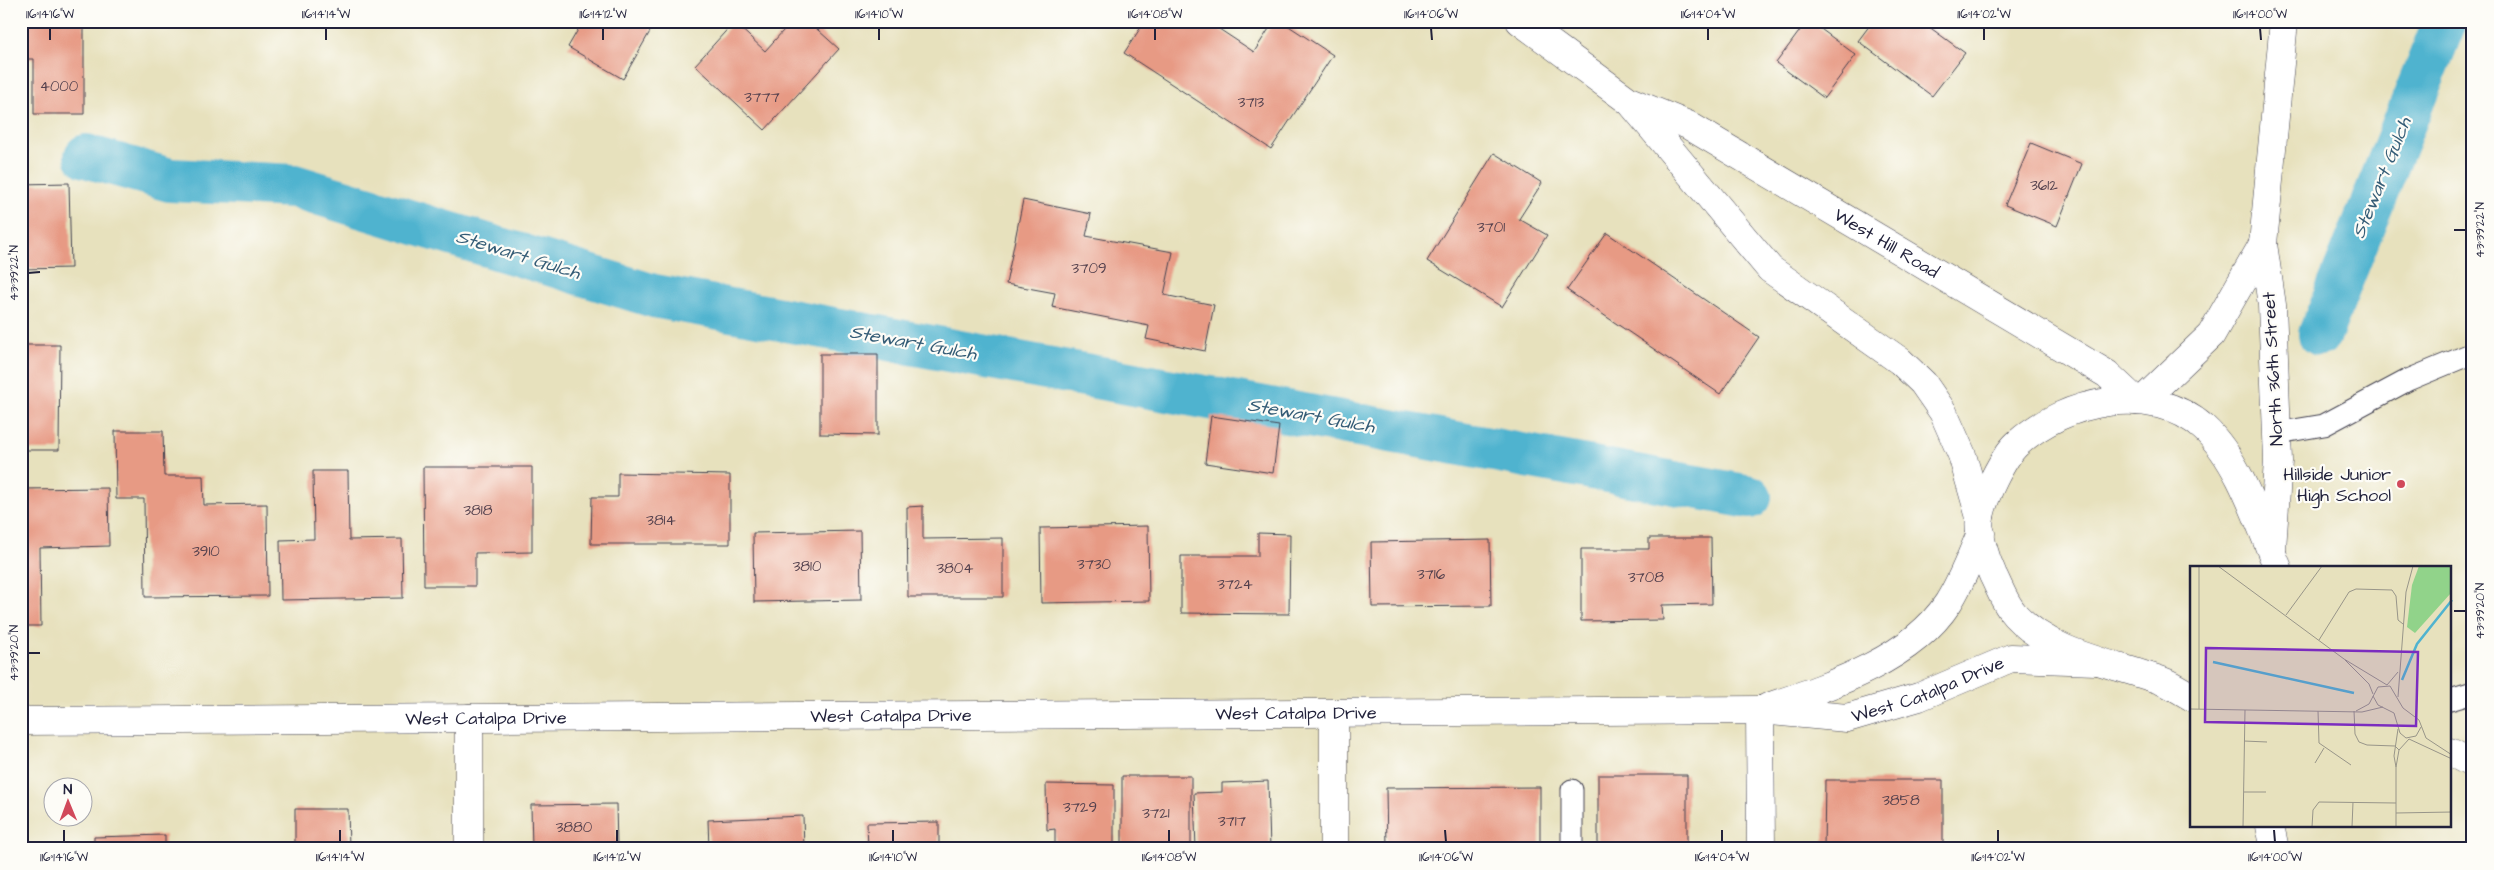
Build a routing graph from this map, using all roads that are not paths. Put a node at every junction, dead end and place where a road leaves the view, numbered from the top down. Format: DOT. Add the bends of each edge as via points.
graph roads {
  1 [pos="1520,21"];
  2 [pos="2284,21"];
  3 [pos="1629,101"];
  4 [pos="2263,244"];
  5 [pos="2473,353"];
  6 [pos="2140,401"];
  7 [pos="2277,433"];
  8 [pos="1980,525"];
  9 [pos="2275,560"];
  10 [pos="2096,661"];
  11 [pos="2473,693"];
  12 [pos="2190,695"];
  13 [pos="2452,699"];
  14 [pos="1760,710"];
  15 [pos="1334,713"];
  16 [pos="469,718"];
  17 [pos="21,720"];
  18 [pos="2452,753"];
  19 [pos="2473,764"];
  20 [pos="1572,790"];
  21 [pos="2270,828"];
  22 [pos="468,849"];
  23 [pos="1334,849"];
  24 [pos="1572,849"];
  25 [pos="1761,849"];
  26 [pos="2275,849"];
  1 -- 3 [label="street, West Hill Road"];
  2 -- 4 [label="street, North 36th Street"];
  3 -- 6 [label="street, West Hill Road" via="1688,125 2107,374"];
  3 -- 8 [label="street, West Hill Road" via="1770,269 1900,361 1923,383 1947,420 1962,455"];
  4 -- 6 [label="street, North 36th Street" via="2211,335"];
  4 -- 7 [label="street, North 36th Street" via="2272,305"];
  5 -- 7 [label="lane" via="2408,380 2324,425"];
  6 -- 8 [label="street, West Catalpa Drive" via="2103,403 2073,411 2039,427 2016,445 1999,468"];
  6 -- 9 [label="street" via="2172,409 2209,434 2243,486"];
  7 -- 9 [label="street, North 36th Street"];
  8 -- 10 [label="street, West Hill Road" via="1988,564 2015,614 2038,635"];
  8 -- 14 [label="street, West Catalpa Drive" via="1948,603 1926,629 1841,682"];
  10 -- 12 [label="street" via="2167,683"];
  10 -- 14 [label="street, West Catalpa Drive" via="2011,658 1919,696 1847,718"];
  11 -- 13 [label="lane"];
  14 -- 15 [label="street, West Catalpa Drive"];
  14 -- 25 [label="street"];
  15 -- 16 [label="street, West Catalpa Drive"];
  15 -- 23 [label="street"];
  16 -- 17 [label="street, West Catalpa Drive"];
  16 -- 22 [label="street"];
  18 -- 19 [label="street"];
  20 -- 24 [label="lane"];
  21 -- 26 [label="street"];
}
